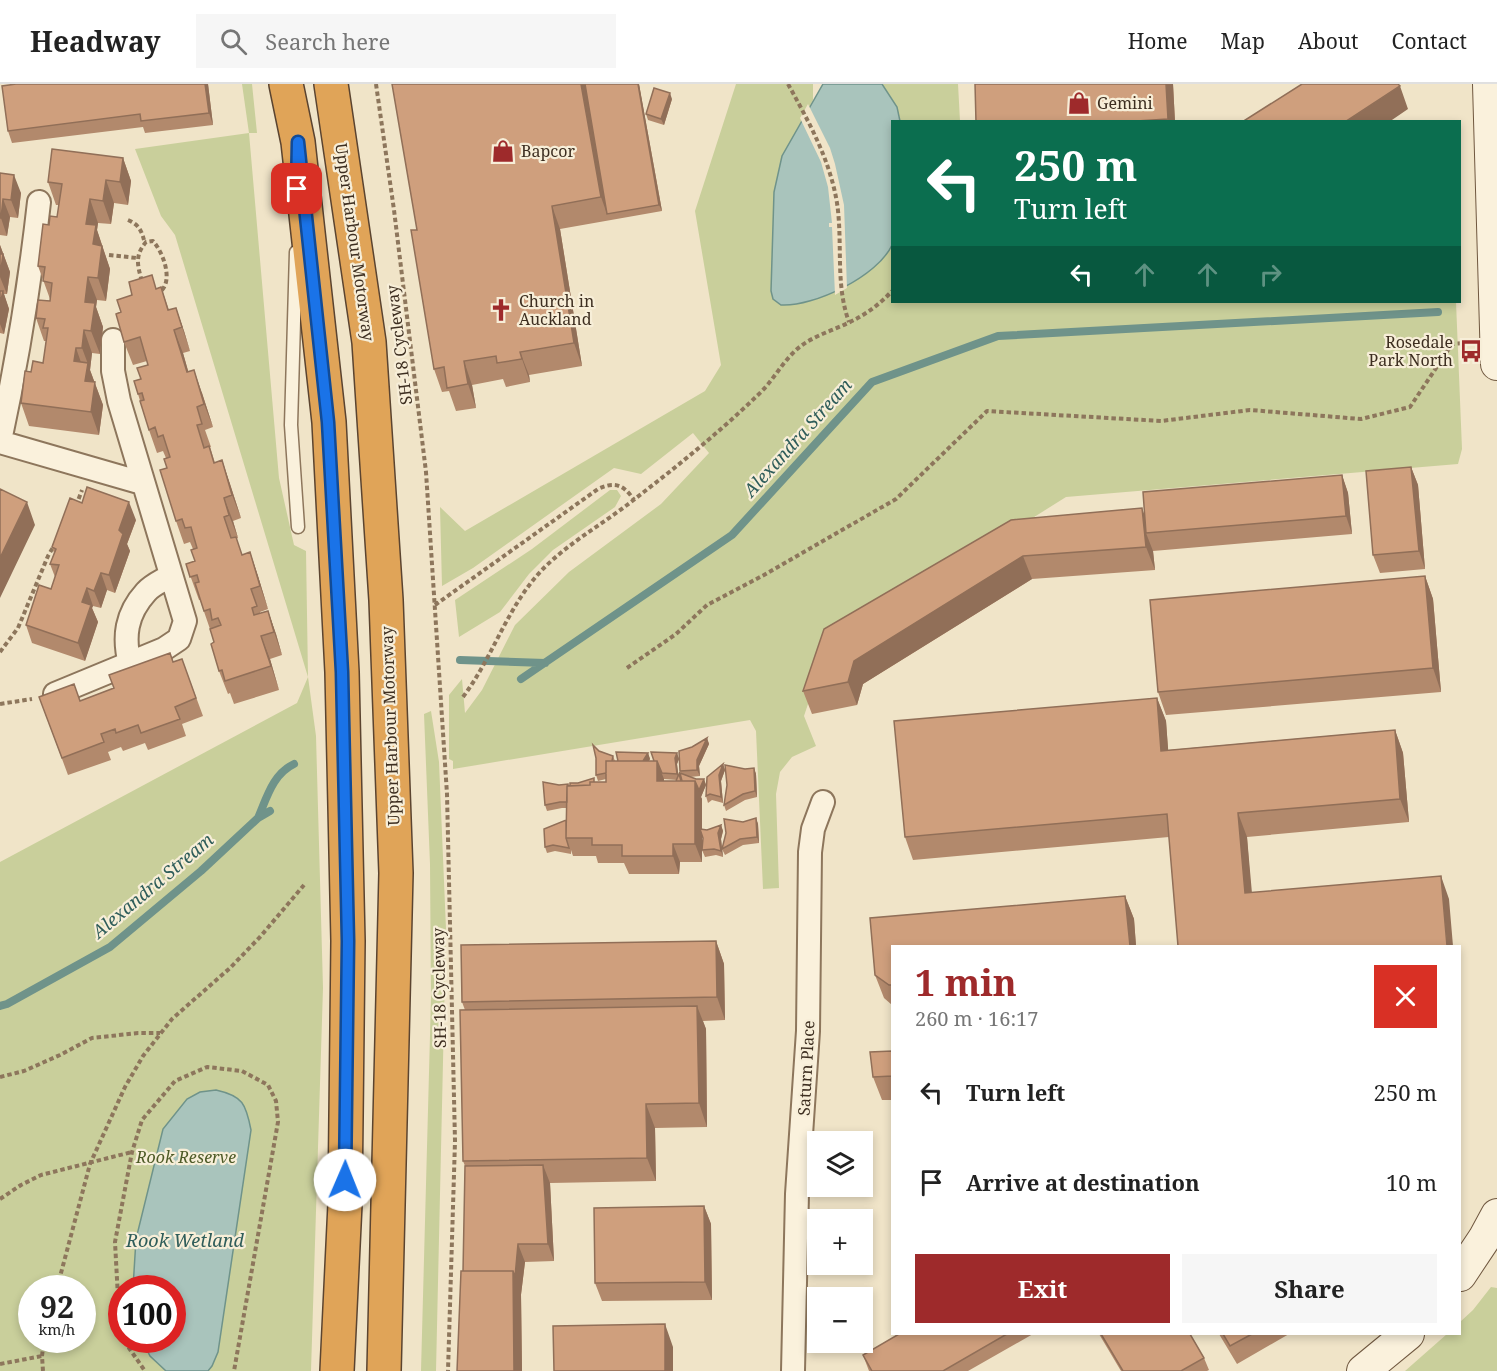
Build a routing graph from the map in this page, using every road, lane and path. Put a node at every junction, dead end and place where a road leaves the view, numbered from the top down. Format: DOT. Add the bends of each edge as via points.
graph roads {
  1 [pos="286,84"];
  2 [pos="331,84"];
  3 [pos="376,84"];
  4 [pos="788,84"];
  5 [pos="1489,84"];
  6 [pos="298,142"];
  7 [pos="39,202"];
  8 [pos="128,220"];
  9 [pos="145,243"];
  10 [pos="109,255"];
  11 [pos="137,258"];
  12 [pos="143,288"];
  13 [pos="891,292"];
  14 [pos="157,294"];
  15 [pos="849,322"];
  16 [pos="112,340"];
  17 [pos="1466,343"];
  18 [pos="1497,364"];
  19 [pos="0,441"];
  20 [pos="91,469"];
  21 [pos="142,483"];
  22 [pos="634,500"];
  23 [pos="72,514"];
  24 [pos="298,527"];
  25 [pos="60,535"];
  26 [pos="170,576"];
  27 [pos="435,605"];
  28 [pos="0,652"];
  29 [pos="130,664"];
  30 [pos="627,668"];
  31 [pos="55,693"];
  32 [pos="463,698"];
  33 [pos="1,705"];
  34 [pos="0,713"];
  35 [pos="823,802"];
  36 [pos="304,885"];
  37 [pos="160,1033"];
  38 [pos="0,1077"];
  39 [pos="132,1152"];
  40 [pos="90,1164"];
  41 [pos="0,1199"];
  42 [pos="1493,1235"];
  43 [pos="1461,1274"];
  44 [pos="60,1275"];
  45 [pos="116,1275"];
  46 [pos="1407,1335"];
  47 [pos="42,1353"];
  48 [pos="132,1353"];
  49 [pos="42,1356"];
  50 [pos="0,1364"];
  51 [pos="43,1371"];
  52 [pos="145,1371"];
  53 [pos="234,1371"];
  54 [pos="337,1371"];
  55 [pos="384,1371"];
  56 [pos="448,1371"];
  57 [pos="793,1371"];
  58 [pos="1363,1371"];
  1 -- 6 [label="highway"];
  2 -- 55 [label="highway, Upper Harbour Motorway" via="369,342 386,600 396,873"];
  3 -- 27 [label="path, SH-18 Cycleway" via="426,472"];
  4 -- 15 [label="path" via="819,142 832,181 838,215 841,296"];
  5 -- 18 [label="main road"];
  6 -- 24 [label="lane" via="291,425"];
  6 -- 54 [label="highway" via="328,422 342,672 347,965 345,1204"];
  7 -- 19 [label="street" via="32,268"];
  8 -- 9 [label="path" via="141,229"];
  9 -- 11 [label="path"];
  9 -- 14 [label="path" via="153,241 159,248 166,273 164,290"];
  10 -- 11 [label="path"];
  11 -- 12 [label="path"];
  13 -- 15 [label="path" via="875,308"];
  15 -- 22 [label="path" via="806,342 755,397"];
  16 -- 21 [label="street" via="112,371"];
  17 -- 30 [label="path" via="1452,344 1410,407 1361,419 1250,410 1161,422 987,411 896,499 707,605 676,634"];
  19 -- 20 [label="street"];
  20 -- 21 [label="street"];
  20 -- 23 [label="path"];
  21 -- 26 [label="street"];
  22 -- 27 [label="path" via="619,485 598,489"];
  22 -- 32 [label="path" via="542,570 519,599"];
  25 -- 28 [label="path" via="18,628"];
  26 -- 29 [label="street" via="147,591 134,609 125,645"];
  26 -- 29 [label="street" via="185,621 179,639"];
  27 -- 56 [label="path, SH-18 Cycleway" via="447,794 454,1129"];
  29 -- 31 [label="street"];
  31 -- 33 [label="path"];
  33 -- 34 [label="path"];
  35 -- 57 [label="street, Saturn Place" via="810,852 808,1031 797,1194"];
  36 -- 37 [label="path" via="252,945"];
  37 -- 38 [label="path" via="92,1038 24,1071"];
  37 -- 40 [label="path" via="125,1087"];
  39 -- 40 [label="path"];
  39 -- 45 [label="path" via="115,1242"];
  39 -- 53 [label="path" via="142,1120 175,1081 207,1067 242,1071 268,1085 276,1101 278,1122"];
  40 -- 41 [label="path" via="41,1176"];
  40 -- 44 [label="path"];
  42 -- 43 [label="main road"];
  46 -- 58 [label="main road"];
  47 -- 49 [label="path"];
  48 -- 52 [label="path"];
  49 -- 50 [label="path"];
  49 -- 51 [label="path"];
}
